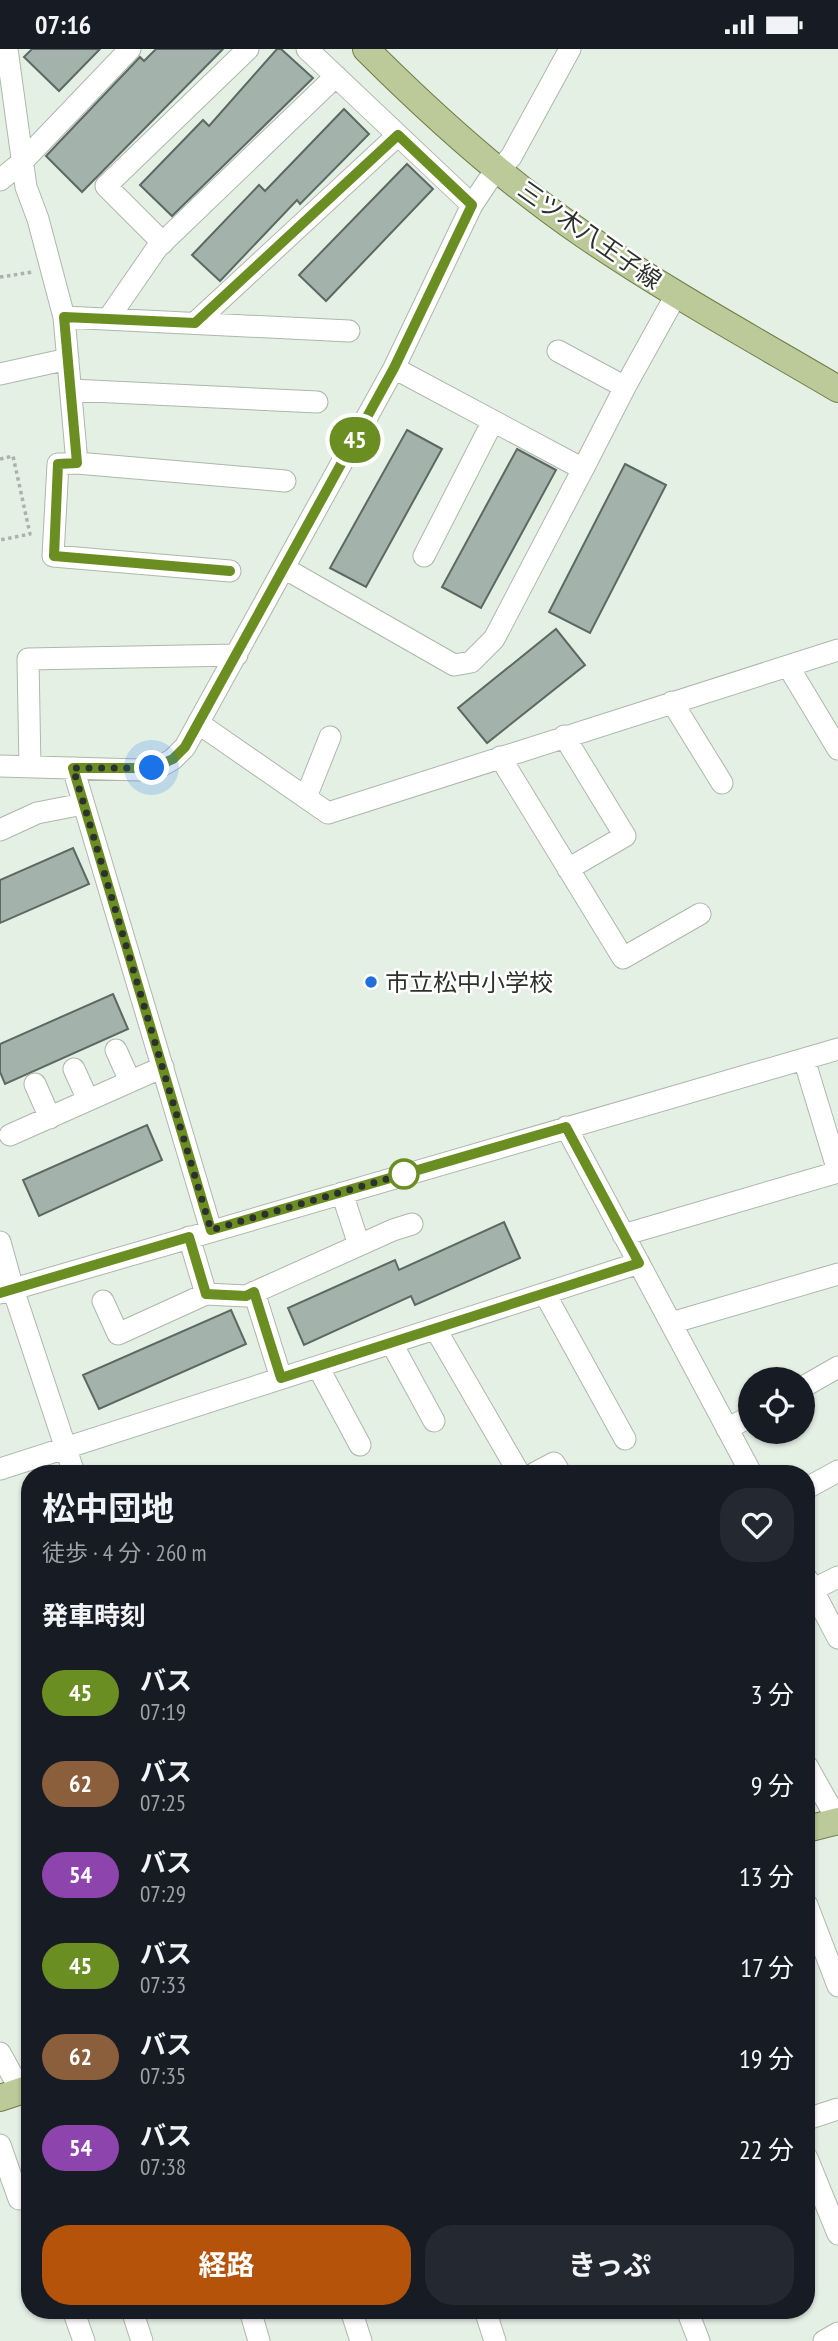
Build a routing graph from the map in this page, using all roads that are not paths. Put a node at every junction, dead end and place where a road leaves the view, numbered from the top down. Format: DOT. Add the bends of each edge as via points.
graph roads {
  1 [pos="8,49"];
  2 [pos="130,49"];
  3 [pos="248,49"];
  4 [pos="307,49"];
  5 [pos="366,49"];
  6 [pos="563,54"];
  7 [pos="336,76"];
  8 [pos="398,135"];
  9 [pos="22,162"];
  10 [pos="498,170"];
  11 [pos="0,180"];
  12 [pos="472,205"];
  13 [pos="163,243"];
  14 [pos="676,295"];
  15 [pos="64,317"];
  16 [pos="108,319"];
  17 [pos="195,323"];
  18 [pos="349,331"];
  19 [pos="558,351"];
  20 [pos="68,359"];
  21 [pos="394,368"];
  22 [pos="0,374"];
  23 [pos="625,387"];
  24 [pos="838,389"];
  25 [pos="71,390"];
  26 [pos="317,403"];
  27 [pos="493,421"];
  28 [pos="77,463"];
  29 [pos="583,469"];
  30 [pos="285,481"];
  31 [pos="424,556"];
  32 [pos="284,568"];
  33 [pos="230,571"];
  34 [pos="838,650"];
  35 [pos="237,655"];
  36 [pos="788,666"];
  37 [pos="671,702"];
  38 [pos="198,723"];
  39 [pos="564,736"];
  40 [pos="330,737"];
  41 [pos="838,749"];
  42 [pos="500,757"];
  43 [pos="0,766"];
  44 [pos="30,767"];
  45 [pos="73,768"];
  46 [pos="722,783"];
  47 [pos="306,797"];
  48 [pos="83,804"];
  49 [pos="0,829"];
  50 [pos="568,869"];
  51 [pos="700,914"];
  52 [pos="838,1049"];
  53 [pos="116,1050"];
  54 [pos="804,1059"];
  55 [pos="163,1067"];
  56 [pos="74,1069"];
  57 [pos="130,1081"];
  58 [pos="35,1084"];
  59 [pos="88,1100"];
  60 [pos="50,1118"];
  61 [pos="566,1127"];
  62 [pos="10,1135"];
  63 [pos="838,1171"];
  64 [pos="342,1193"];
  65 [pos="412,1224"];
  66 [pos="211,1230"];
  67 [pos="623,1235"];
  68 [pos="189,1237"];
  69 [pos="0,1242"];
  70 [pos="359,1245"];
  71 [pos="639,1263"];
  72 [pos="838,1274"];
  73 [pos="6,1291"];
  74 [pos="254,1292"];
  75 [pos="206,1294"];
  76 [pos="545,1294"];
  77 [pos="103,1301"];
  78 [pos="671,1322"];
  79 [pos="436,1330"];
  80 [pos="392,1344"];
  81 [pos="318,1367"];
  82 [pos="838,1367"];
  83 [pos="281,1378"];
  84 [pos="815,1380"];
  85 [pos="434,1421"];
  86 [pos="738,1423"];
  87 [pos="727,1429"];
  88 [pos="625,1439"];
  89 [pos="360,1445"];
  90 [pos="66,1448"];
  91 [pos="71,1465"];
  92 [pos="514,1465"];
  93 [pos="747,1465"];
  94 [pos="0,1469"];
  95 [pos="838,1471"];
  96 [pos="815,1484"];
  97 [pos="838,1577"];
  98 [pos="815,1584"];
  99 [pos="815,1594"];
  100 [pos="838,1638"];
  101 [pos="815,1780"];
  102 [pos="838,1821"];
  103 [pos="815,1827"];
  104 [pos="815,1926"];
  105 [pos="838,1986"];
  106 [pos="0,2053"];
  107 [pos="17,2092"];
  108 [pos="838,2109"];
  109 [pos="815,2116"];
  110 [pos="0,2145"];
  111 [pos="815,2178"];
  112 [pos="19,2199"];
  113 [pos="838,2234"];
  114 [pos="76,2319"];
  115 [pos="135,2319"];
  116 [pos="354,2319"];
  117 [pos="488,2319"];
  118 [pos="690,2319"];
  119 [pos="838,2333"];
  120 [pos="84,2341"];
  121 [pos="142,2341"];
  122 [pos="361,2341"];
  123 [pos="495,2341"];
  124 [pos="699,2341"];
  125 [pos="824,2341"];
  1 -- 9 [label="street"];
  2 -- 9 [label="street"];
  3 -- 13 [label="street" via="106,186"];
  4 -- 7 [label="street"];
  5 -- 10 [label="main road, 三ツ木八王子線"];
  6 -- 10 [label="street" via="511,157"];
  7 -- 8 [label="street"];
  7 -- 13 [label="street"];
  8 -- 12 [label="street"];
  8 -- 17 [label="street"];
  9 -- 11 [label="street"];
  9 -- 15 [label="street"];
  10 -- 12 [label="street"];
  10 -- 14 [label="main road, 三ツ木八王子線" via="583,234"];
  12 -- 21 [label="street"];
  13 -- 16 [label="street"];
  14 -- 23 [label="street"];
  14 -- 24 [label="main road, 三ツ木八王子線"];
  15 -- 16 [label="street"];
  15 -- 20 [label="street"];
  16 -- 17 [label="street"];
  17 -- 18 [label="street"];
  19 -- 23 [label="street"];
  20 -- 22 [label="street"];
  20 -- 25 [label="street"];
  21 -- 27 [label="street"];
  21 -- 32 [label="street"];
  23 -- 29 [label="street"];
  25 -- 26 [label="street"];
  25 -- 28 [label="street"];
  27 -- 29 [label="street"];
  27 -- 31 [label="street"];
  28 -- 30 [label="street"];
  28 -- 33 [label="street" via="58,464 54,556"];
  29 -- 32 [label="street" via="494,639 471,662 454,665"];
  32 -- 35 [label="street"];
  34 -- 36 [label="street"];
  35 -- 38 [label="street"];
  35 -- 44 [label="street" via="28,659"];
  36 -- 37 [label="street"];
  36 -- 41 [label="street"];
  37 -- 39 [label="street"];
  37 -- 46 [label="street"];
  38 -- 45 [label="street" via="185,747 163,765 140,770"];
  38 -- 47 [label="street"];
  39 -- 42 [label="street"];
  39 -- 50 [label="street" via="625,836"];
  40 -- 47 [label="street"];
  42 -- 47 [label="street" via="328,813"];
  42 -- 50 [label="street"];
  43 -- 44 [label="street"];
  44 -- 45 [label="street"];
  45 -- 48 [label="street"];
  48 -- 49 [label="street" via="37,813"];
  48 -- 55 [label="street"];
  50 -- 51 [label="street" via="623,958"];
  52 -- 54 [label="street"];
  53 -- 57 [label="street"];
  54 -- 61 [label="street"];
  54 -- 63 [label="street"];
  55 -- 57 [label="street"];
  55 -- 66 [label="street"];
  56 -- 59 [label="street"];
  57 -- 59 [label="street"];
  58 -- 60 [label="street"];
  59 -- 60 [label="street"];
  60 -- 62 [label="street"];
  61 -- 64 [label="street"];
  61 -- 67 [label="street"];
  63 -- 67 [label="street"];
  64 -- 66 [label="street"];
  64 -- 70 [label="street"];
  65 -- 70 [label="street"];
  66 -- 68 [label="street"];
  67 -- 71 [label="street"];
  68 -- 73 [label="street"];
  68 -- 75 [label="street"];
  69 -- 73 [label="street"];
  70 -- 74 [label="street"];
  71 -- 76 [label="street"];
  71 -- 78 [label="street"];
  72 -- 78 [label="street"];
  73 -- 90 [label="street"];
  74 -- 75 [label="street" via="246,1296"];
  74 -- 83 [label="street"];
  75 -- 77 [label="street" via="118,1335"];
  76 -- 79 [label="street"];
  76 -- 88 [label="street"];
  78 -- 87 [label="street"];
  79 -- 80 [label="street"];
  79 -- 92 [label="street"];
  80 -- 81 [label="street"];
  80 -- 85 [label="street"];
  81 -- 83 [label="street"];
  81 -- 89 [label="street"];
  82 -- 84 [label="street"];
  83 -- 90 [label="street"];
  86 -- 87 [label="street"];
  87 -- 93 [label="street"];
  90 -- 91 [label="street"];
  90 -- 94 [label="street"];
  95 -- 96 [label="street"];
  97 -- 98 [label="street"];
  99 -- 100 [label="street"];
  101 -- 102 [label="street"];
  102 -- 103 [label="main road"];
  104 -- 105 [label="street"];
  106 -- 107 [label="street"];
  108 -- 109 [label="street"];
  110 -- 112 [label="street"];
  111 -- 113 [label="street"];
  114 -- 120 [label="street"];
  115 -- 121 [label="street"];
  116 -- 122 [label="street"];
  117 -- 123 [label="street"];
  118 -- 124 [label="street"];
  119 -- 125 [label="street"];
}
